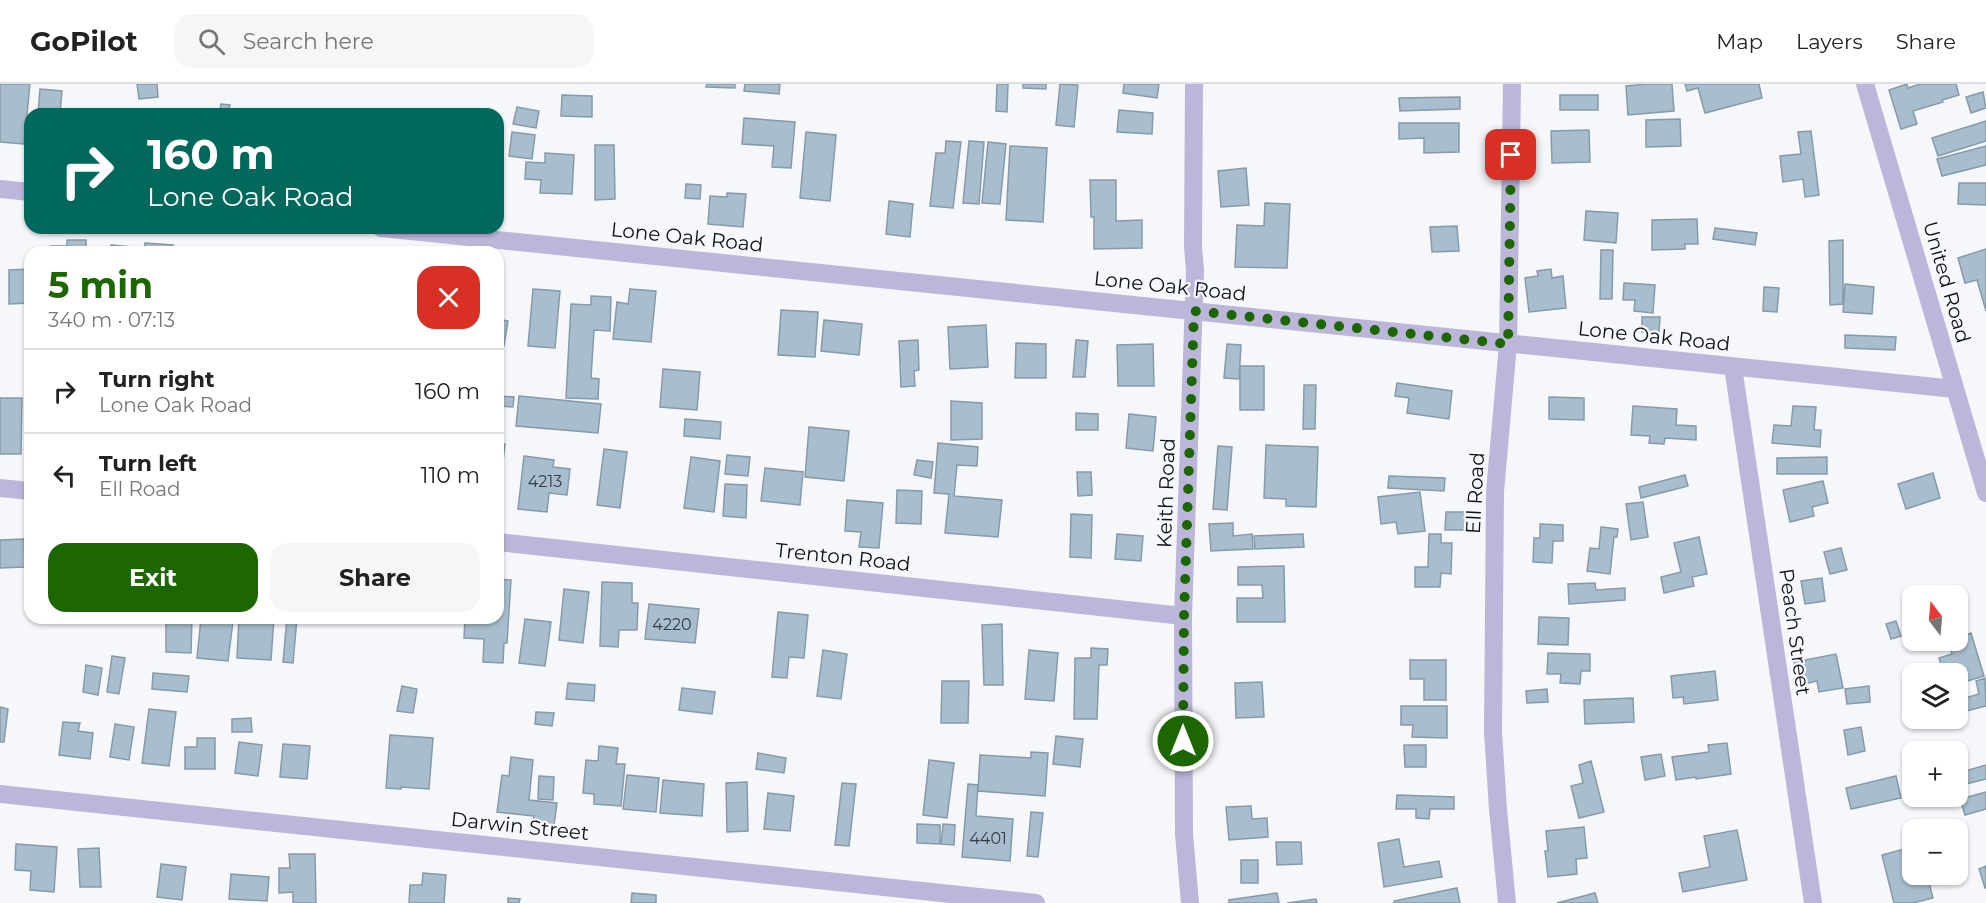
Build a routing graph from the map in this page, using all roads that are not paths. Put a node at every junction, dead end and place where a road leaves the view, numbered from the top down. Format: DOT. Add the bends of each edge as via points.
graph roads {
  1 [pos="1194,84"];
  2 [pos="1512,84"];
  3 [pos="1865,84"];
  4 [pos="0,189"];
  5 [pos="24,191"];
  6 [pos="488,234"];
  7 [pos="1194,311"];
  8 [pos="1508,344"];
  9 [pos="1733,367"];
  10 [pos="1955,389"];
  11 [pos="0,488"];
  12 [pos="24,490"];
  13 [pos="1986,493"];
  14 [pos="504,543"];
  15 [pos="1184,616"];
  16 [pos="0,794"];
  17 [pos="1036,903"];
  18 [pos="1190,903"];
  19 [pos="1507,903"];
  20 [pos="1813,903"];
  1 -- 7 [label="street, Keith Road"];
  2 -- 8 [label="street, Ell Road"];
  3 -- 10 [label="street, United Road"];
  4 -- 5 [label="street"];
  6 -- 7 [label="street, Lone Oak Road"];
  7 -- 8 [label="street, Lone Oak Road"];
  7 -- 15 [label="street, Keith Road"];
  8 -- 9 [label="street, Lone Oak Road"];
  8 -- 19 [label="street, Ell Road" via="1495,492 1493,732"];
  9 -- 10 [label="street, Lone Oak Road"];
  9 -- 20 [label="street, Peach Street"];
  10 -- 13 [label="street, United Road"];
  11 -- 12 [label="street"];
  14 -- 15 [label="street, Trenton Road"];
  15 -- 18 [label="street, Keith Road" via="1184,834"];
  16 -- 17 [label="street, Darwin Street"];
}
